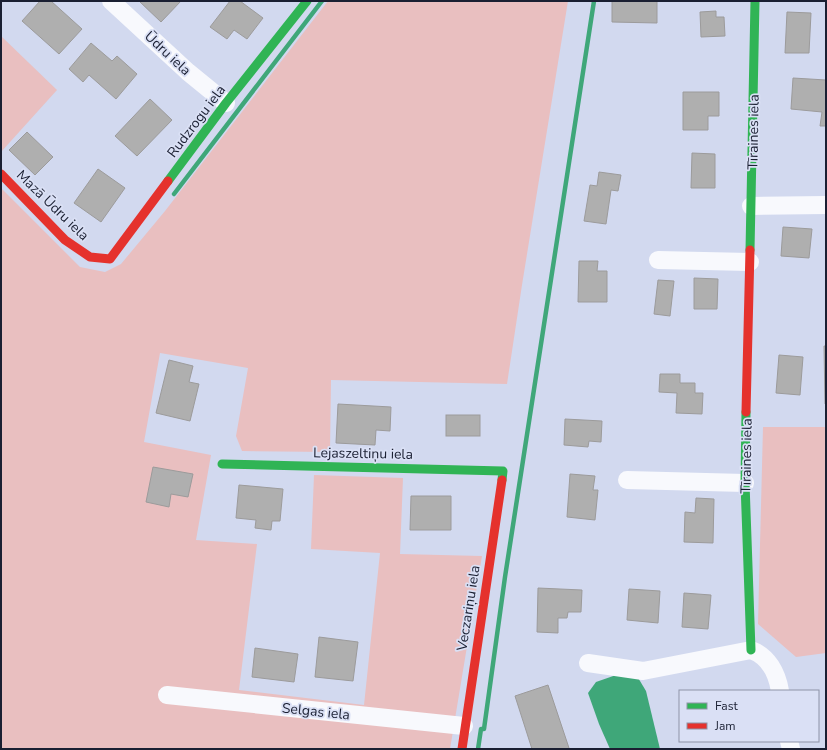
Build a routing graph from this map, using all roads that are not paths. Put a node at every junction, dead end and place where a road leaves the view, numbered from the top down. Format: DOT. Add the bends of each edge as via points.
graph roads {
  1 [pos="111,1"];
  2 [pos="307,1"];
  3 [pos="755,1"];
  4 [pos="226,103"];
  5 [pos="1,174"];
  6 [pos="826,205"];
  7 [pos="751,206"];
  8 [pos="110,259"];
  9 [pos="658,260"];
  10 [pos="750,262"];
  11 [pos="222,464"];
  12 [pos="504,470"];
  13 [pos="627,480"];
  14 [pos="745,483"];
  15 [pos="751,650"];
  16 [pos="588,663"];
  17 [pos="780,690"];
  18 [pos="167,695"];
  19 [pos="464,726"];
  20 [pos="462,749"];
  1 -- 4 [label="street, Ūdru iela" via="188,72"];
  2 -- 4 [label="street, Rudzrogu iela"];
  3 -- 7 [label="street, Tīraines iela"];
  4 -- 8 [label="street, Rudzrogu iela"];
  5 -- 8 [label="street, Mazā Ūdru iela" via="65,240 90,257"];
  6 -- 7 [label="street"];
  7 -- 10 [label="street, Tīraines iela"];
  9 -- 10 [label="street"];
  10 -- 14 [label="street, Tīraines iela"];
  11 -- 12 [label="street, Lejaszeltiņu iela"];
  12 -- 19 [label="street, Veczariņu iela"];
  13 -- 14 [label="street"];
  14 -- 15 [label="street, Tīraines iela"];
  15 -- 16 [label="street" via="643,670"];
  15 -- 17 [label="street" via="760,653 772,668 778,678"];
  18 -- 19 [label="street, Selgas iela"];
  19 -- 20 [label="street, Veczariņu iela"];
}
